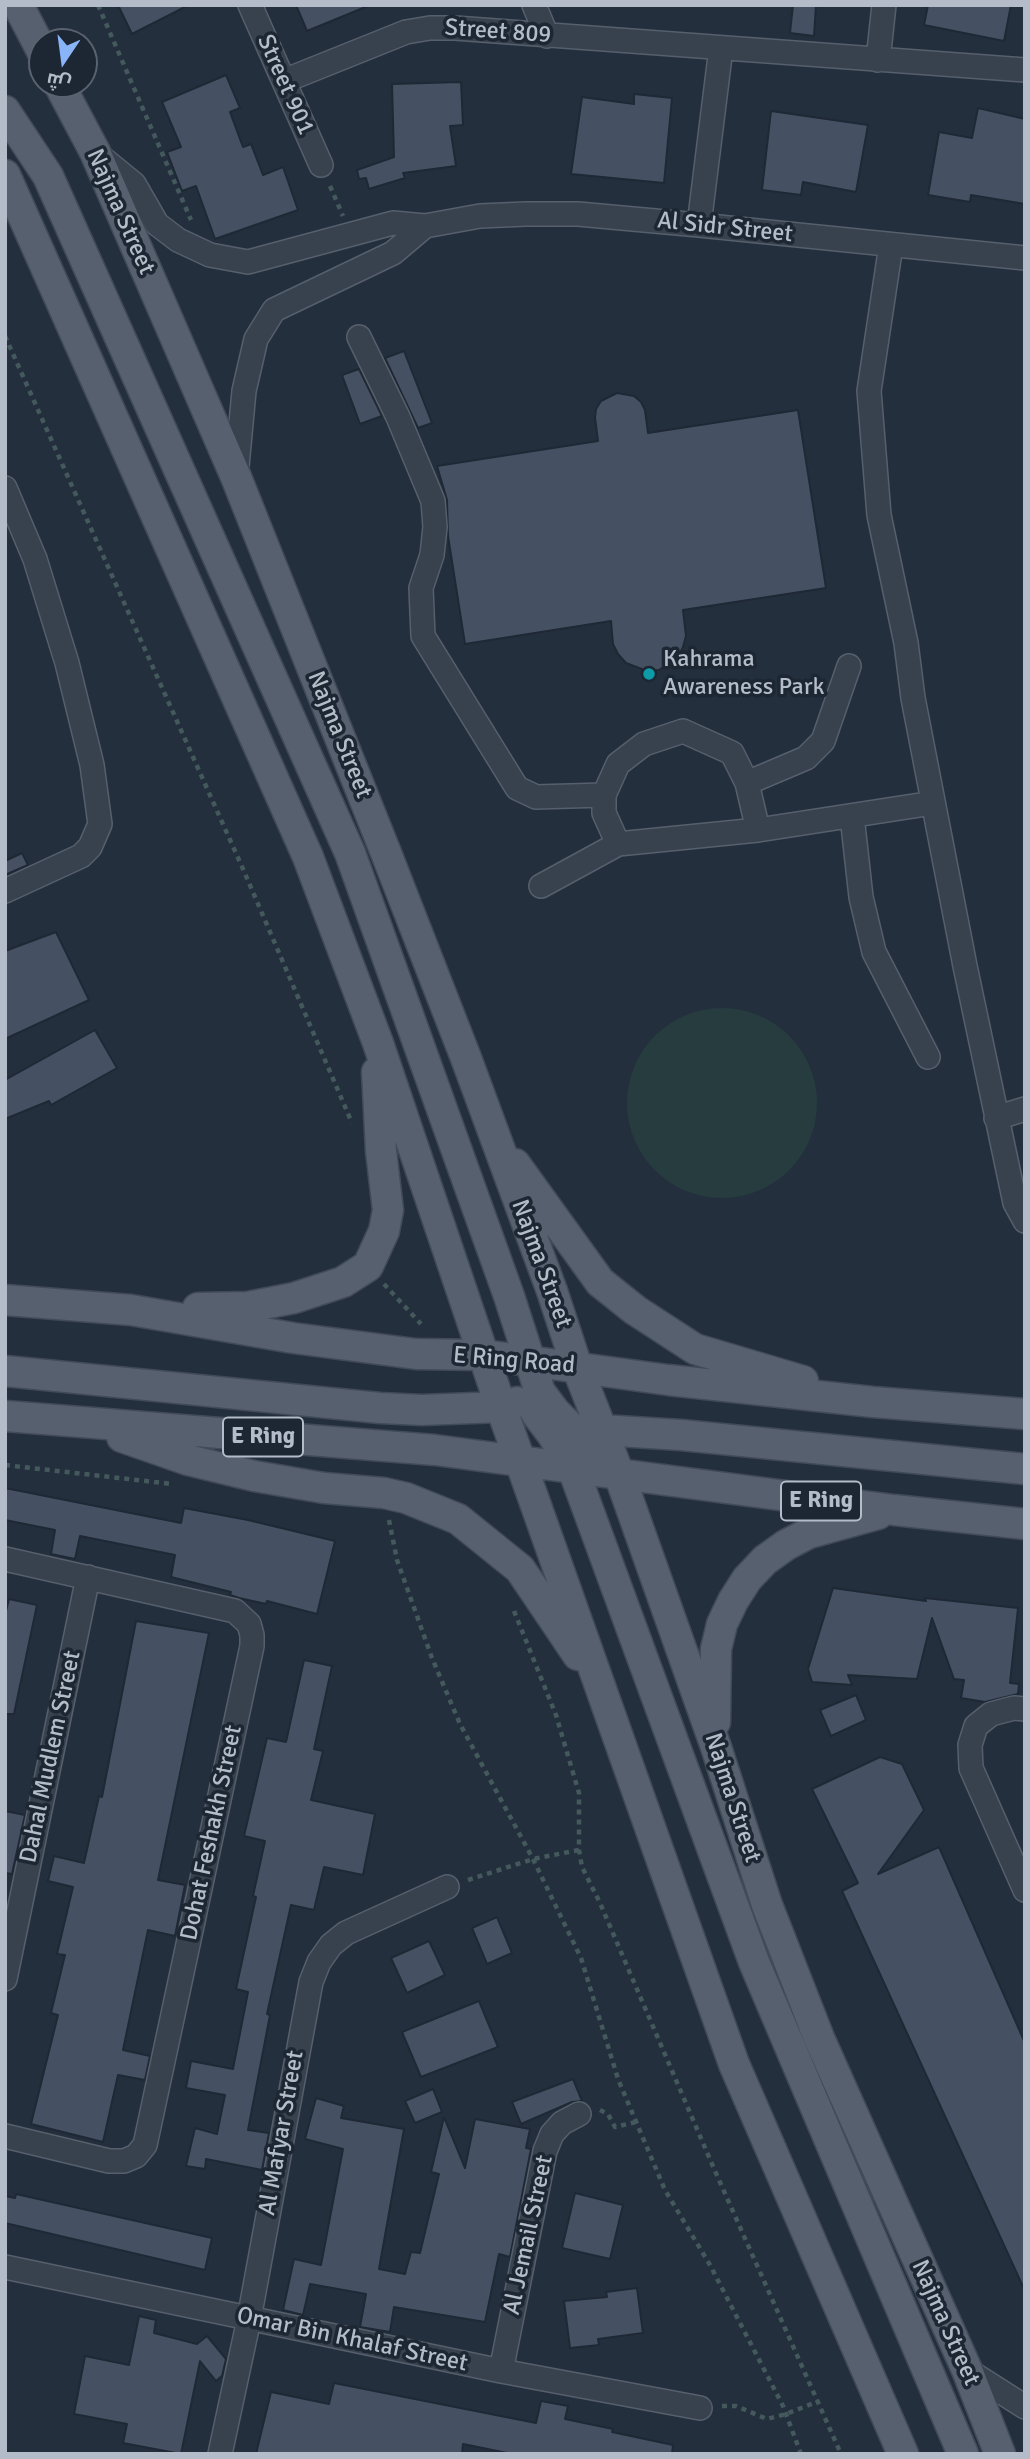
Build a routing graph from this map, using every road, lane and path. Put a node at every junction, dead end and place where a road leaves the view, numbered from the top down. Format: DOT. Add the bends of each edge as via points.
graph roads {
  1 [pos="18,5"];
  2 [pos="98,5"];
  3 [pos="250,5"];
  4 [pos="534,5"];
  5 [pos="884,5"];
  6 [pos="30,28"];
  7 [pos="547,36"];
  8 [pos="721,48"];
  9 [pos="878,61"];
  10 [pos="1025,70"];
  11 [pos="284,82"];
  12 [pos="66,98"];
  13 [pos="5,111"];
  14 [pos="95,152"];
  15 [pos="321,165"];
  16 [pos="5,175"];
  17 [pos="699,225"];
  18 [pos="425,226"];
  19 [pos="351,233"];
  20 [pos="891,245"];
  21 [pos="210,255"];
  22 [pos="1025,258"];
  23 [pos="5,336"];
  24 [pos="359,337"];
  25 [pos="236,477"];
  26 [pos="5,488"];
  27 [pos="849,666"];
  28 [pos="747,783"];
  29 [pos="604,794"];
  30 [pos="933,803"];
  31 [pos="852,816"];
  32 [pos="758,830"];
  33 [pos="618,844"];
  34 [pos="541,886"];
  35 [pos="5,891"];
  36 [pos="378,1043"];
  37 [pos="928,1057"];
  38 [pos="1025,1109"];
  39 [pos="996,1118"];
  40 [pos="355,1128"];
  41 [pos="493,1134"];
  42 [pos="1025,1221"];
  43 [pos="368,1266"];
  44 [pos="5,1300"];
  45 [pos="131,1310"];
  46 [pos="421,1324"];
  47 [pos="484,1355"];
  48 [pos="530,1362"];
  49 [pos="577,1367"];
  50 [pos="5,1371"];
  51 [pos="522,1400"];
  52 [pos="873,1402"];
  53 [pos="1025,1415"];
  54 [pos="5,1416"];
  55 [pos="82,1424"];
  56 [pos="601,1429"];
  57 [pos="562,1431"];
  58 [pos="520,1460"];
  59 [pos="572,1466"];
  60 [pos="1025,1469"];
  61 [pos="619,1474"];
  62 [pos="384,1493"];
  63 [pos="894,1510"];
  64 [pos="1025,1524"];
  65 [pos="5,1559"];
  66 [pos="88,1577"];
  67 [pos="508,1602"];
  68 [pos="597,1682"];
  69 [pos="1025,1709"];
  70 [pos="716,1747"];
  71 [pos="579,1850"];
  72 [pos="533,1859"];
  73 [pos="447,1887"];
  74 [pos="1025,1890"];
  75 [pos="5,1979"];
  76 [pos="579,2114"];
  77 [pos="636,2122"];
  78 [pos="5,2136"];
  79 [pos="5,2267"];
  80 [pos="249,2319"];
  81 [pos="967,2370"];
  82 [pos="501,2371"];
  83 [pos="819,2401"];
  84 [pos="1025,2407"];
  85 [pos="700,2408"];
  86 [pos="786,2414"];
  87 [pos="220,2454"];
  88 [pos="801,2454"];
  89 [pos="841,2454"];
  90 [pos="903,2454"];
  91 [pos="963,2454"];
  92 [pos="1000,2454"];
  1 -- 6 [label="main road"];
  2 -- 21 [label="path"];
  3 -- 11 [label="street, Street 901"];
  4 -- 7 [label="street"];
  5 -- 9 [label="street"];
  7 -- 8 [label="street, Street 809"];
  7 -- 11 [label="street, Street 809" via="430,28 406,33"];
  8 -- 9 [label="street, Street 809"];
  8 -- 17 [label="street"];
  9 -- 10 [label="street, Street 809"];
  11 -- 15 [label="street, Street 901"];
  12 -- 14 [label="main road, Najma Street"];
  13 -- 48 [label="main road" via="48,176 350,853"];
  14 -- 21 [label="street, Al Sidr Street" via="134,184 157,224"];
  14 -- 25 [label="main road, Najma Street"];
  15 -- 19 [label="path"];
  16 -- 36 [label="main road" via="308,857"];
  17 -- 18 [label="street, Al Sidr Street" via="526,214"];
  17 -- 20 [label="street, Al Sidr Street"];
  18 -- 19 [label="street, Al Sidr Street" via="393,223"];
  18 -- 25 [label="street, Al Sidr Street" via="393,253 274,310 256,339 244,391"];
  19 -- 21 [label="street, Al Sidr Street" via="248,262"];
  20 -- 22 [label="street, Al Sidr Street"];
  20 -- 30 [label="street" via="869,391 879,515"];
  23 -- 40 [label="path"];
  24 -- 29 [label="street" via="433,501 432,555 421,588 423,636 517,788 536,797"];
  25 -- 41 [label="main road, Najma Street"];
  26 -- 35 [label="street" via="35,559 67,663 92,765 100,824 81,856"];
  27 -- 28 [label="street" via="823,741 806,758"];
  28 -- 29 [label="street" via="732,753 683,731 644,744 618,764"];
  28 -- 32 [label="street"];
  29 -- 33 [label="street" via="604,813"];
  30 -- 31 [label="street"];
  30 -- 39 [label="street"];
  31 -- 32 [label="street"];
  31 -- 37 [label="street" via="861,897 874,952"];
  32 -- 33 [label="street"];
  33 -- 34 [label="street"];
  36 -- 43 [label="main road" via="388,1210"];
  36 -- 47 [label="main road"];
  38 -- 39 [label="street"];
  39 -- 42 [label="street" via="1015,1203"];
  41 -- 49 [label="main road, Najma Street"];
  41 -- 52 [label="main road" via="600,1282 635,1310 695,1349"];
  43 -- 45 [label="main road" via="343,1282 267,1304"];
  43 -- 46 [label="path"];
  44 -- 45 [label="main road, E Ring Road"];
  45 -- 47 [label="main road, E Ring Road" via="402,1352"];
  47 -- 48 [label="main road, E Ring Road"];
  47 -- 51 [label="main road"];
  48 -- 49 [label="main road, E Ring Road"];
  48 -- 51 [label="main road"];
  49 -- 51 [label="main road"];
  49 -- 52 [label="main road, E Ring Road"];
  49 -- 56 [label="main road, Najma Street"];
  50 -- 51 [label="main road" via="380,1408 422,1410"];
  51 -- 57 [label="main road"];
  51 -- 58 [label="main road"];
  52 -- 53 [label="main road, E Ring Road"];
  54 -- 55 [label="main road, E Ring"];
  55 -- 58 [label="main road, E Ring"];
  55 -- 62 [label="main road" via="219,1469 324,1488"];
  56 -- 57 [label="main road"];
  56 -- 60 [label="main road"];
  56 -- 61 [label="main road, Najma Street"];
  57 -- 58 [label="main road"];
  57 -- 59 [label="main road"];
  57 -- 61 [label="main road"];
  58 -- 59 [label="main road, E Ring"];
  58 -- 68 [label="main road"];
  59 -- 61 [label="main road, E Ring"];
  59 -- 91 [label="main road" via="754,1962"];
  61 -- 63 [label="main road, E Ring"];
  61 -- 70 [label="main road, Najma Street"];
  62 -- 68 [label="main road" via="458,1519 520,1569"];
  62 -- 72 [label="path" via="397,1560 432,1658 460,1724"];
  63 -- 64 [label="main road, E Ring"];
  63 -- 70 [label="main road" via="809,1533 775,1553 747,1579 722,1624 716,1649"];
  65 -- 66 [label="street, Dohat Feshakh Street"];
  66 -- 75 [label="street, Dahal Mudlem Street"];
  66 -- 78 [label="street, Dohat Feshakh Street" via="234,1611 249,1624 252,1646 145,2146 124,2161 109,2161"];
  67 -- 71 [label="path" via="556,1715 579,1793"];
  68 -- 90 [label="main road" via="734,2064"];
  69 -- 74 [label="street" via="991,1714 976,1726 970,1745 971,1768"];
  70 -- 81 [label="main road, Najma Street" via="767,1905 819,2038"];
  71 -- 72 [label="path"];
  71 -- 83 [label="path" via="582,1867"];
  72 -- 73 [label="path"];
  72 -- 77 [label="path" via="581,1958"];
  73 -- 80 [label="street, Al Mafyar Street" via="346,1933 319,1962 307,2000"];
  76 -- 77 [label="path" via="602,2110 615,2127"];
  76 -- 82 [label="street, Al Jemail Street" via="562,2123 545,2151"];
  77 -- 86 [label="path" via="666,2190"];
  79 -- 80 [label="street, Omar Bin Khalaf Street"];
  80 -- 82 [label="street, Omar Bin Khalaf Street"];
  80 -- 87 [label="street, Al Mafyar Street"];
  81 -- 84 [label="street"];
  81 -- 92 [label="main road, Najma Street"];
  82 -- 85 [label="street, Omar Bin Khalaf Street"];
  83 -- 86 [label="path"];
  83 -- 89 [label="path"];
  85 -- 86 [label="path" via="736,2406 767,2419"];
  86 -- 88 [label="path"];
}
